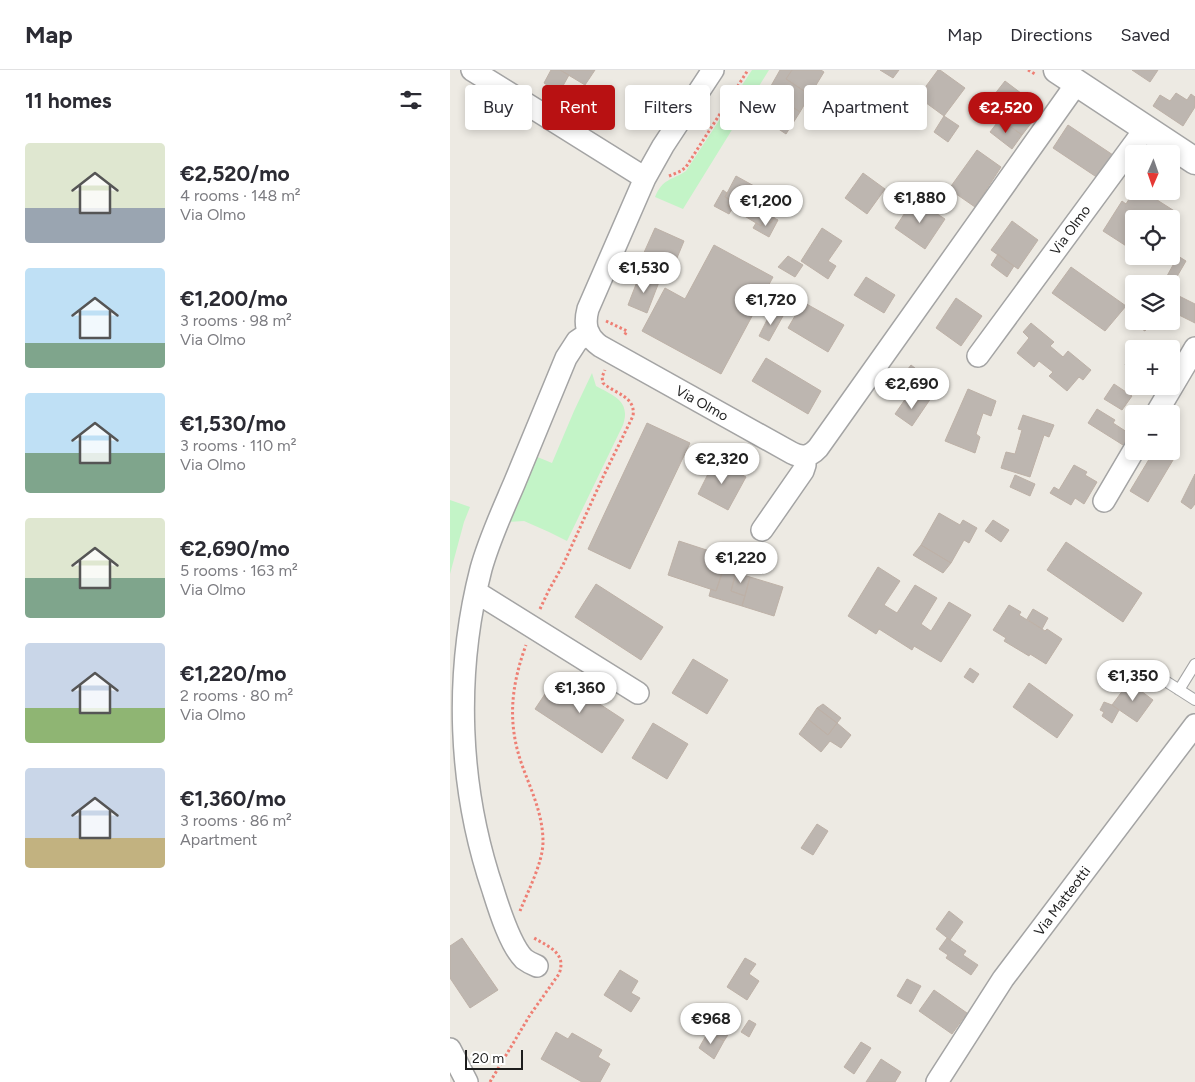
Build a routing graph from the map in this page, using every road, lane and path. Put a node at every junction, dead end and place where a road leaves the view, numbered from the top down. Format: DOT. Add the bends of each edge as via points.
graph roads {
  1 [pos="472,70"];
  2 [pos="713,70"];
  3 [pos="748,70"];
  4 [pos="1069,75"];
  5 [pos="1145,129"];
  6 [pos="1195,161"];
  7 [pos="655,178"];
  8 [pos="589,333"];
  9 [pos="1195,348"];
  10 [pos="978,356"];
  11 [pos="609,363"];
  12 [pos="1161,405"];
  13 [pos="805,456"];
  14 [pos="1128,460"];
  15 [pos="1104,501"];
  16 [pos="762,530"];
  17 [pos="476,592"];
  18 [pos="539,611"];
  19 [pos="528,637"];
  20 [pos="1195,664"];
  21 [pos="1156,675"];
  22 [pos="1179,690"];
  23 [pos="638,693"];
  24 [pos="1195,700"];
  25 [pos="1195,725"];
  26 [pos="519,916"];
  27 [pos="527,934"];
  28 [pos="537,966"];
  29 [pos="450,1049"];
  30 [pos="467,1082"];
  31 [pos="490,1082"];
  32 [pos="937,1082"];
  1 -- 7 [label="street"];
  2 -- 7 [label="street" via="663,146"];
  3 -- 7 [label="path" via="686,167 676,174"];
  4 -- 5 [label="street"];
  4 -- 13 [label="street" via="818,448"];
  5 -- 6 [label="street"];
  5 -- 10 [label="street, Via Olmo"];
  7 -- 8 [label="street" via="588,308 586,323"];
  8 -- 13 [label="street, Via Olmo" via="594,342 614,354 792,453"];
  8 -- 17 [label="street" via="578,341 566,358 492,536"];
  9 -- 12 [label="street"];
  11 -- 18 [label="path" via="602,377 603,383 630,401 633,416"];
  13 -- 16 [label="street" via="803,471"];
  14 -- 15 [label="street"];
  17 -- 23 [label="street"];
  17 -- 28 [label="street" via="464,687 469,794 480,848 501,913 520,954"];
  19 -- 26 [label="path" via="514,689 513,729 538,808 543,844"];
  20 -- 22 [label="lane"];
  21 -- 22 [label="lane"];
  22 -- 24 [label="lane"];
  25 -- 32 [label="street, Via Matteotti" via="1003,979"];
  27 -- 31 [label="path" via="550,947 561,959 561,968"];
  29 -- 30 [label="street"];
}
